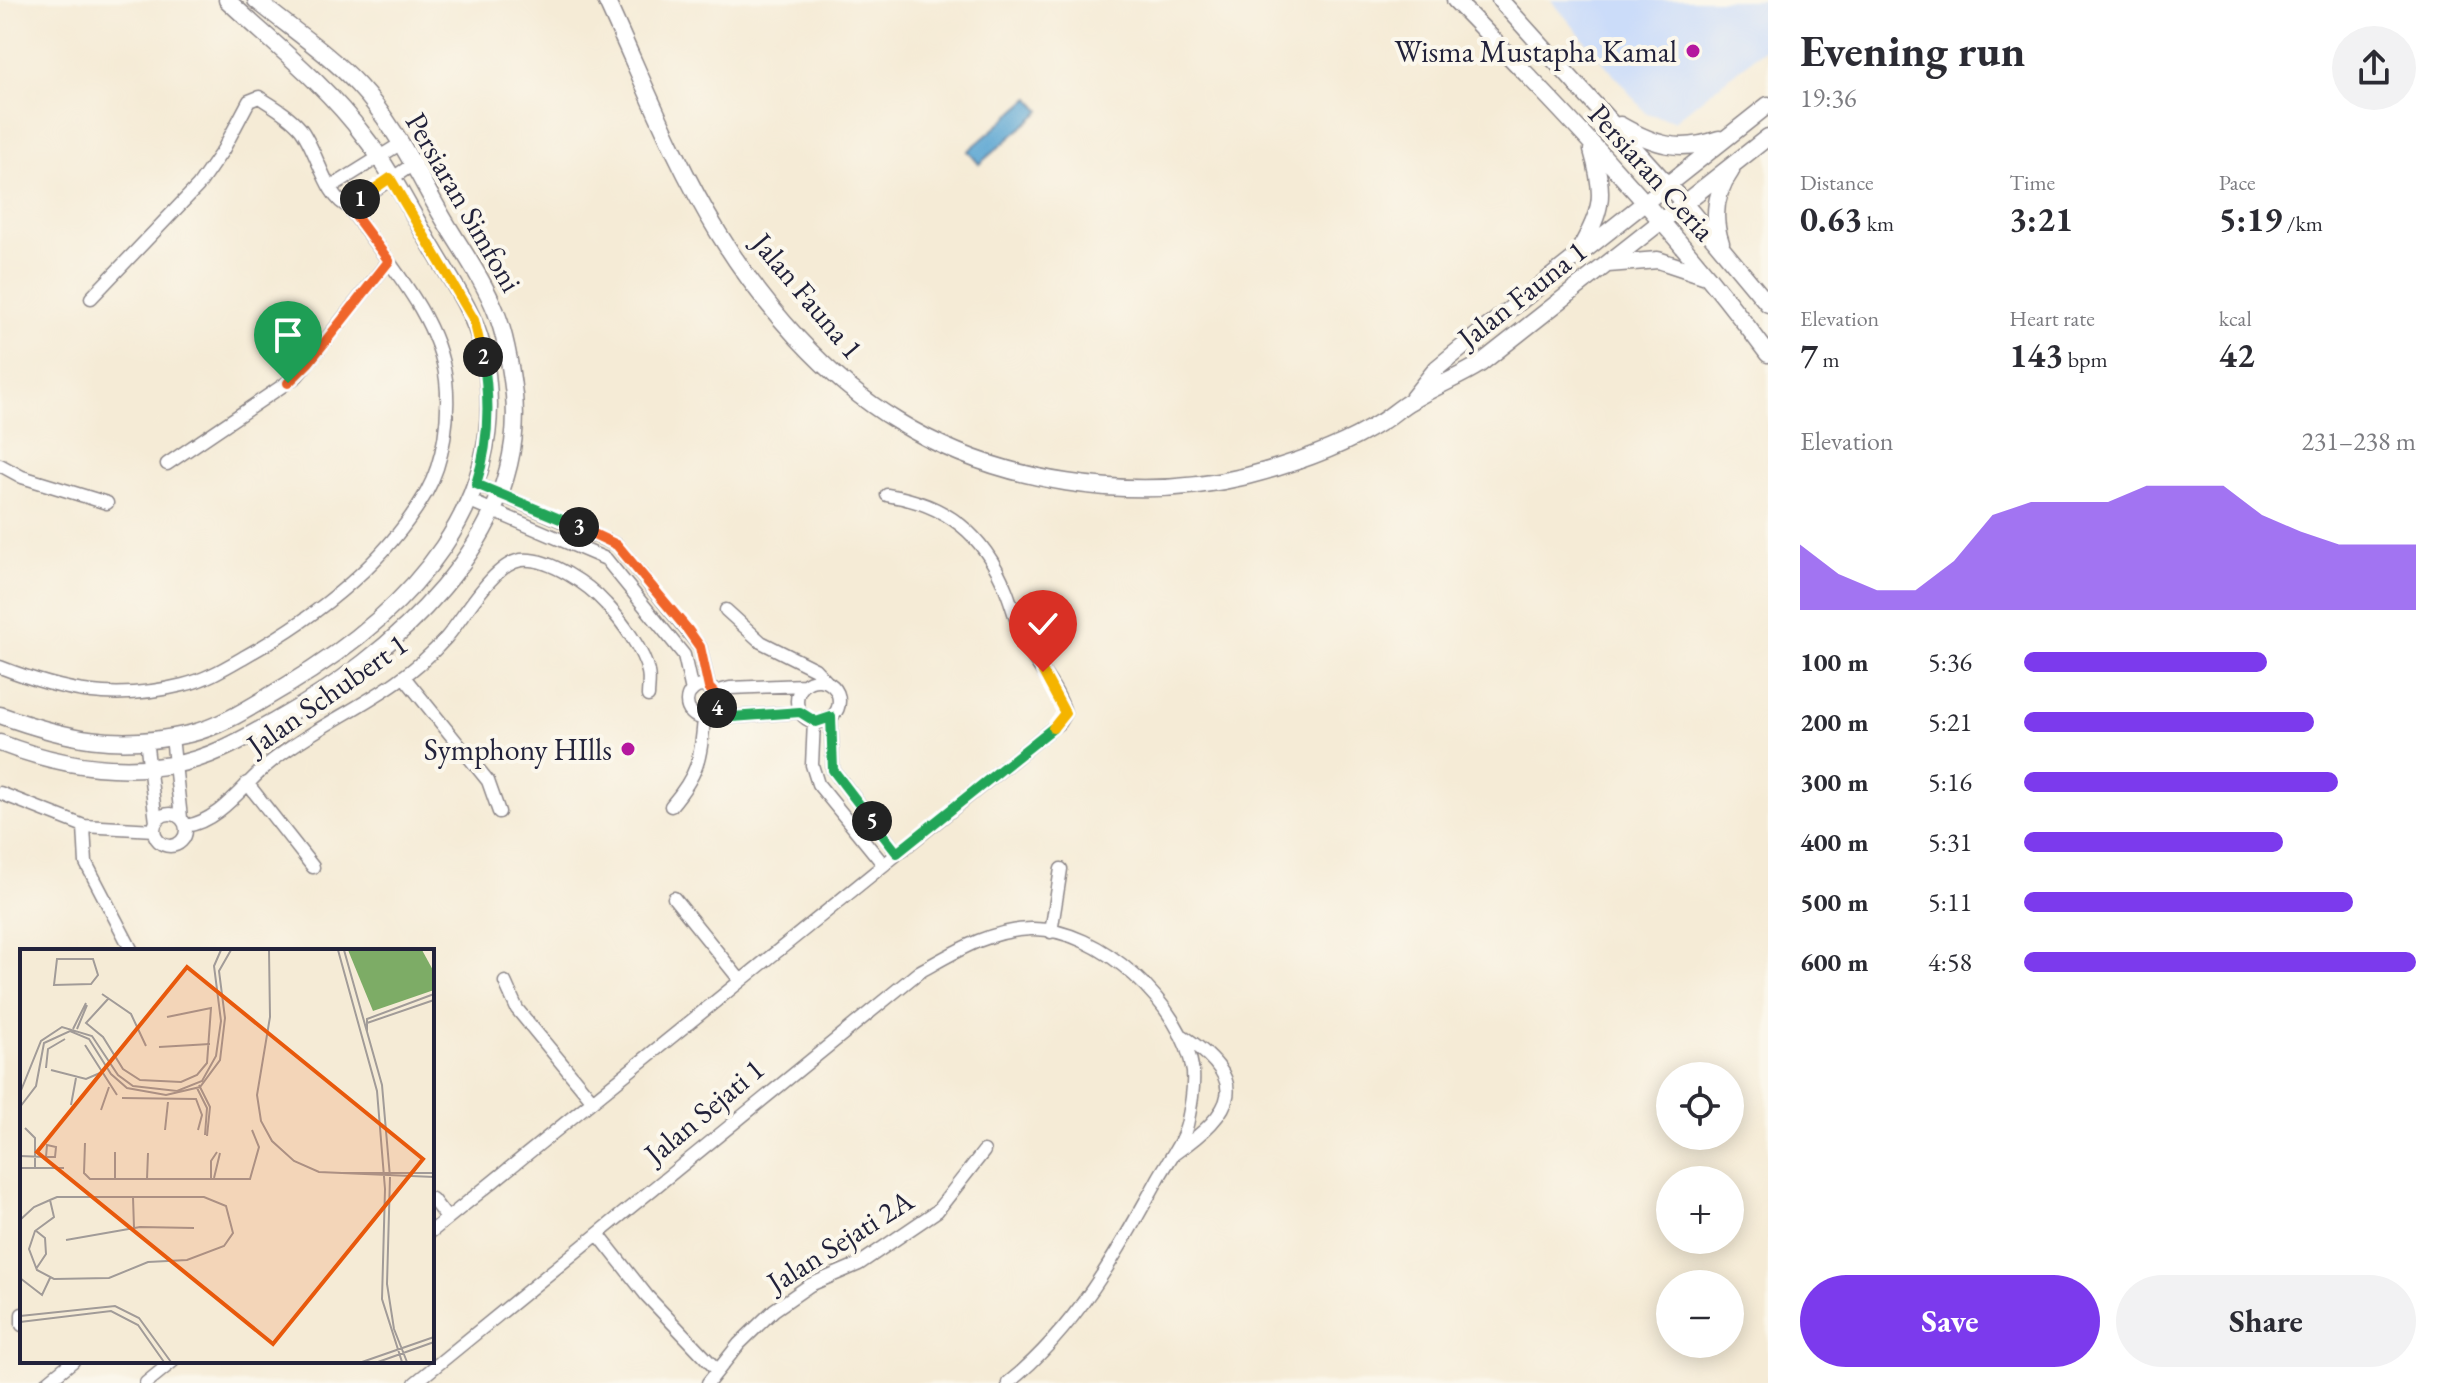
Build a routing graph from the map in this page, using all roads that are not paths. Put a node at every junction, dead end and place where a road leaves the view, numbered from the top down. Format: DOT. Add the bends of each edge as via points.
graph roads {
  1 [pos="227,0"];
  2 [pos="256,0"];
  3 [pos="606,0"];
  4 [pos="1455,0"];
  5 [pos="1500,0"];
  6 [pos="1768,105"];
  7 [pos="1608,118"];
  8 [pos="1731,135"];
  9 [pos="1768,137"];
  10 [pos="1589,143"];
  11 [pos="400,144"];
  12 [pos="378,157"];
  13 [pos="1736,163"];
  14 [pos="412,165"];
  15 [pos="390,178"];
  16 [pos="1667,183"];
  17 [pos="331,187"];
  18 [pos="1683,202"];
  19 [pos="1643,203"];
  20 [pos="349,207"];
  21 [pos="1660,222"];
  22 [pos="1723,249"];
  23 [pos="1576,257"];
  24 [pos="389,261"];
  25 [pos="1605,264"];
  26 [pos="1708,276"];
  27 [pos="91,298"];
  28 [pos="1768,304"];
  29 [pos="1768,354"];
  30 [pos="1412,400"];
  31 [pos="167,464"];
  32 [pos="0,465"];
  33 [pos="476,484"];
  34 [pos="500,492"];
  35 [pos="887,495"];
  36 [pos="470,501"];
  37 [pos="107,503"];
  38 [pos="492,509"];
  39 [pos="726,610"];
  40 [pos="0,667"];
  41 [pos="404,677"];
  42 [pos="827,682"];
  43 [pos="805,685"];
  44 [pos="712,690"];
  45 [pos="692,691"];
  46 [pos="648,696"];
  47 [pos="800,712"];
  48 [pos="710,714"];
  49 [pos="0,715"];
  50 [pos="831,717"];
  51 [pos="814,721"];
  52 [pos="172,737"];
  53 [pos="146,739"];
  54 [pos="0,743"];
  55 [pos="175,764"];
  56 [pos="149,767"];
  57 [pos="833,770"];
  58 [pos="247,783"];
  59 [pos="818,784"];
  60 [pos="0,793"];
  61 [pos="671,806"];
  62 [pos="499,812"];
  63 [pos="183,822"];
  64 [pos="84,826"];
  65 [pos="155,826"];
  66 [pos="890,858"];
  67 [pos="313,867"];
  68 [pos="1061,869"];
  69 [pos="674,898"];
  70 [pos="1051,932"];
  71 [pos="131,949"];
  72 [pos="740,980"];
  73 [pos="505,982"];
  74 [pos="1180,1034"];
  75 [pos="592,1100"];
  76 [pos="984,1151"];
  77 [pos="1170,1157"];
  78 [pos="434,1202"];
  79 [pos="447,1218"];
  80 [pos="434,1229"];
  81 [pos="598,1234"];
  82 [pos="52,1363"];
  83 [pos="71,1363"];
  84 [pos="171,1363"];
  85 [pos="717,1370"];
  86 [pos="59,1373"];
  87 [pos="46,1383"];
  88 [pos="146,1383"];
  89 [pos="415,1383"];
  90 [pos="708,1383"];
  91 [pos="1008,1383"];
  1 -- 12 [label="street, Persiaran Simfoni" via="329,95"];
  2 -- 11 [label="street, Persiaran Simfoni" via="360,86"];
  3 -- 30 [label="street, Jalan Fauna 1" via="720,235 808,347 848,387 897,422 964,455 1023,472 1100,486 1151,487 1246,476 1297,461 1345,442"];
  4 -- 10 [label="street, Persiaran Ceria"];
  5 -- 7 [label="street, Persiaran Ceria"];
  6 -- 8 [label="street, Jalan Fauna 1"];
  7 -- 8 [label="street" via="1657,145 1677,148"];
  7 -- 16 [label="street, Persiaran Ceria"];
  8 -- 16 [label="street, Jalan Fauna 1"];
  9 -- 13 [label="street, Jalan Fauna 1"];
  10 -- 19 [label="street, Persiaran Ceria"];
  10 -- 23 [label="street" via="1601,182 1601,204"];
  11 -- 12 [label="street"];
  11 -- 14 [label="street, Persiaran Simfoni"];
  12 -- 15 [label="street, Persiaran Simfoni"];
  12 -- 17 [label="street"];
  13 -- 18 [label="street, Jalan Fauna 1"];
  13 -- 22 [label="street" via="1717,202"];
  14 -- 15 [label="street"];
  14 -- 34 [label="street, Persiaran Simfoni" via="490,298 503,337 514,426"];
  15 -- 20 [label="street"];
  15 -- 33 [label="street, Persiaran Simfoni" via="474,320 482,347 488,425"];
  16 -- 18 [label="street, Persiaran Ceria"];
  16 -- 19 [label="street, Jalan Fauna 1"];
  17 -- 20 [label="street" via="333,197"];
  17 -- 27 [label="street" via="299,127 254,98 198,186"];
  18 -- 21 [label="street, Jalan Fauna 1"];
  18 -- 22 [label="street, Persiaran Ceria"];
  19 -- 21 [label="street, Persiaran Ceria"];
  19 -- 23 [label="street, Jalan Fauna 1"];
  20 -- 24 [label="street"];
  21 -- 25 [label="street, Jalan Fauna 1"];
  21 -- 26 [label="street, Persiaran Ceria"];
  22 -- 28 [label="street, Persiaran Ceria"];
  23 -- 30 [label="street, Jalan Fauna 1" via="1437,368"];
  24 -- 31 [label="street" via="297,376"];
  24 -- 40 [label="street" via="434,338 446,380 446,403 442,449 427,492 377,558 300,624 185,685 87,694 50,687"];
  25 -- 26 [label="street" via="1658,260"];
  25 -- 30 [label="street, Jalan Fauna 1" via="1480,364"];
  26 -- 29 [label="street, Persiaran Ceria"];
  32 -- 37 [label="street"];
  33 -- 34 [label="street"];
  33 -- 36 [label="street, Persiaran Simfoni"];
  34 -- 38 [label="street, Persiaran Simfoni"];
  34 -- 44 [label="street" via="617,545 700,647"];
  35 -- 66 [label="street" via="946,512 983,546 1028,649 1065,713"];
  36 -- 38 [label="street"];
  36 -- 52 [label="street, Persiaran Simfoni" via="451,538 407,593 342,648 222,723"];
  38 -- 45 [label="street" via="606,559 684,655"];
  38 -- 55 [label="street, Persiaran Simfoni" via="437,595 374,655 236,743"];
  39 -- 42 [label="street" via="761,642 815,669"];
  41 -- 46 [label="street, Jalan Schubert 1" via="446,638 500,570 522,560 583,584 611,609 644,660"];
  41 -- 58 [label="street, Jalan Schubert 1"];
  41 -- 62 [label="street" via="488,781"];
  42 -- 43 [label="street"];
  42 -- 50 [label="street" via="839,702"];
  43 -- 44 [label="street"];
  43 -- 47 [label="street" via="797,700"];
  44 -- 45 [label="street"];
  44 -- 48 [label="street" via="718,702"];
  45 -- 48 [label="street" via="687,707 694,716"];
  47 -- 48 [label="street"];
  47 -- 51 [label="street"];
  48 -- 61 [label="street" via="694,779"];
  49 -- 53 [label="street, Persiaran Simfoni" via="84,741"];
  50 -- 51 [label="street"];
  50 -- 57 [label="street"];
  51 -- 59 [label="street" via="812,765"];
  52 -- 53 [label="street, Persiaran Simfoni"];
  52 -- 55 [label="street"];
  53 -- 56 [label="street"];
  54 -- 56 [label="street, Persiaran Simfoni" via="83,766"];
  55 -- 56 [label="street, Persiaran Simfoni"];
  55 -- 63 [label="street"];
  56 -- 65 [label="street"];
  57 -- 59 [label="street"];
  57 -- 66 [label="street"];
  58 -- 63 [label="street, Jalan Schubert 1" via="217,812"];
  58 -- 67 [label="street"];
  59 -- 66 [label="street"];
  60 -- 64 [label="street"];
  63 -- 65 [label="street" via="166,815"];
  63 -- 65 [label="street" via="183,840 170,846 157,839"];
  64 -- 65 [label="street"];
  64 -- 71 [label="street" via="86,863"];
  66 -- 72 [label="street"];
  68 -- 70 [label="street"];
  69 -- 72 [label="street"];
  70 -- 74 [label="street, Jalan Sejati 1" via="1111,957 1156,995"];
  70 -- 81 [label="street, Jalan Sejati 1" via="1032,929 981,937 919,972"];
  72 -- 75 [label="street"];
  73 -- 75 [label="street" via="517,1009"];
  74 -- 77 [label="street, Jalan Sejati 1" via="1193,1073 1188,1124"];
  74 -- 77 [label="street" via="1221,1066 1228,1082 1226,1103 1209,1130"];
  75 -- 79 [label="street"];
  76 -- 85 [label="street, Jalan Sejati 2A" via="937,1211 859,1264 810,1285 774,1310"];
  77 -- 91 [label="street, Jalan Sejati 1" via="1072,1321"];
  78 -- 79 [label="street"];
  79 -- 80 [label="street"];
  81 -- 85 [label="street"];
  81 -- 89 [label="street, Jalan Sejati 1"];
  82 -- 86 [label="street"];
  83 -- 86 [label="street"];
  84 -- 88 [label="street"];
  85 -- 90 [label="street, Jalan Sejati 2A"];
  86 -- 87 [label="street"];
}
